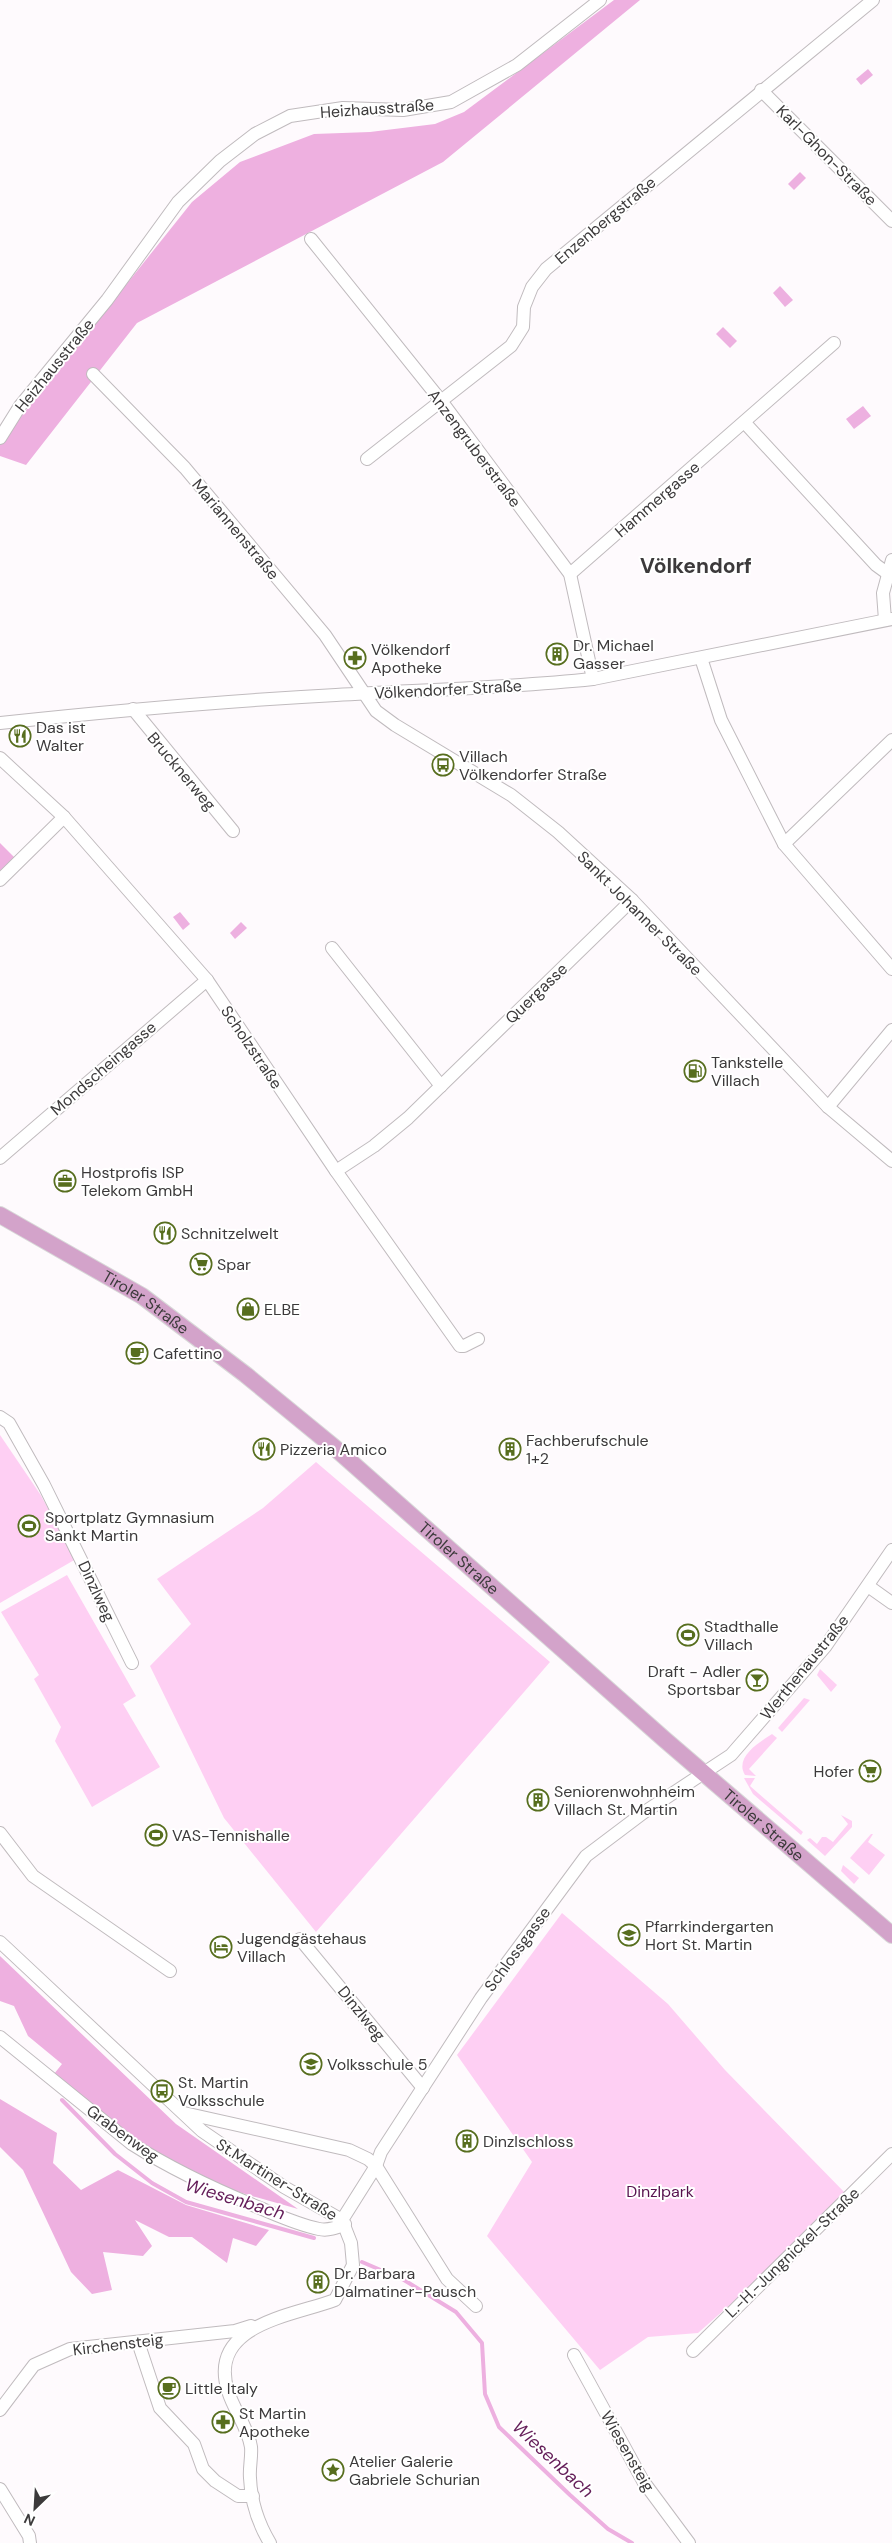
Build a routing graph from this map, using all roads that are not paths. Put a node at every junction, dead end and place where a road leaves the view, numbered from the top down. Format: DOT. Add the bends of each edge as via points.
graph roads {
  1 [pos="600,0"];
  2 [pos="873,0"];
  3 [pos="761,90"];
  4 [pos="892,221"];
  5 [pos="311,239"];
  6 [pos="834,344"];
  7 [pos="93,374"];
  8 [pos="442,402"];
  9 [pos="744,423"];
  10 [pos="0,438"];
  11 [pos="367,459"];
  12 [pos="892,560"];
  13 [pos="887,573"];
  14 [pos="570,574"];
  15 [pos="889,620"];
  16 [pos="701,658"];
  17 [pos="593,679"];
  18 [pos="365,694"];
  19 [pos="133,709"];
  20 [pos="0,723"];
  21 [pos="892,740"];
  22 [pos="0,758"];
  23 [pos="64,816"];
  24 [pos="233,831"];
  25 [pos="784,844"];
  26 [pos="0,880"];
  27 [pos="632,900"];
  28 [pos="332,948"];
  29 [pos="892,969"];
  30 [pos="206,980"];
  31 [pos="892,1030"];
  32 [pos="441,1086"];
  33 [pos="828,1107"];
  34 [pos="0,1158"];
  35 [pos="892,1161"];
  36 [pos="336,1171"];
  37 [pos="0,1215"];
  38 [pos="478,1339"];
  39 [pos="0,1417"];
  40 [pos="892,1550"];
  41 [pos="868,1586"];
  42 [pos="892,1603"];
  43 [pos="132,1663"];
  44 [pos="703,1772"];
  45 [pos="0,1833"];
  46 [pos="892,1935"];
  47 [pos="300,1939"];
  48 [pos="0,1942"];
  49 [pos="170,1971"];
  50 [pos="0,2037"];
  51 [pos="423,2088"];
  52 [pos="184,2113"];
  53 [pos="892,2154"];
  54 [pos="376,2166"];
  55 [pos="344,2222"];
  56 [pos="476,2306"];
  57 [pos="261,2323"];
  58 [pos="138,2342"];
  59 [pos="693,2351"];
  60 [pos="574,2355"];
  61 [pos="0,2410"];
  62 [pos="0,2489"];
  63 [pos="253,2496"];
  64 [pos="30,2543"];
  65 [pos="270,2543"];
  66 [pos="689,2543"];
  1 -- 10 [label="street, Heizhausstraße" via="517,65 450,102 403,110 343,108 290,116 255,134 178,202 106,300 20,406"];
  2 -- 3 [label="street, Enzenbergstraße"];
  3 -- 4 [label="street, Karl-Ghon-Straße"];
  3 -- 8 [label="street, Enzenbergstraße" via="546,269 532,287 524,307 524,327 511,346"];
  5 -- 8 [label="street, Anzengruberstraße"];
  6 -- 9 [label="street, Hammergasse"];
  7 -- 18 [label="street, Mariannenstraße" via="185,468 325,635"];
  8 -- 11 [label="street, Enzenbergstraße"];
  8 -- 14 [label="street, Anzengruberstraße"];
  9 -- 13 [label="street"];
  9 -- 14 [label="street, Hammergasse"];
  12 -- 13 [label="street"];
  13 -- 15 [label="street" via="883,593"];
  14 -- 17 [label="street, Anzengruberstraße"];
  15 -- 16 [label="street, Völkendorfer Straße"];
  16 -- 17 [label="street, Völkendorfer Straße"];
  16 -- 25 [label="street" via="721,720"];
  17 -- 18 [label="street, Völkendorfer Straße"];
  18 -- 19 [label="street, Völkendorfer Straße"];
  18 -- 27 [label="street, Sankt Johanner Straße" via="376,711 395,725 511,795 558,832"];
  19 -- 20 [label="street, Völkendorfer Straße"];
  19 -- 24 [label="street, Brucknerweg"];
  21 -- 25 [label="street"];
  22 -- 23 [label="street, Scholzstraße"];
  23 -- 26 [label="street"];
  23 -- 30 [label="street, Scholzstraße"];
  25 -- 29 [label="street"];
  27 -- 32 [label="street, Quergasse"];
  27 -- 33 [label="street, Sankt Johanner Straße"];
  28 -- 32 [label="street"];
  30 -- 34 [label="street, Mondscheingasse"];
  30 -- 36 [label="street, Scholzstraße"];
  31 -- 33 [label="street"];
  32 -- 36 [label="street, Quergasse" via="374,1146"];
  33 -- 35 [label="street, Sankt Johanner Straße"];
  36 -- 38 [label="street, Scholzstraße" via="460,1346"];
  37 -- 44 [label="main road, Tiroler Straße" via="142,1296 246,1374 342,1454"];
  39 -- 43 [label="street, Dinzlweg" via="8,1423 44,1485"];
  40 -- 41 [label="street, Werthenaustraße"];
  41 -- 42 [label="street"];
  41 -- 44 [label="street, Werthenaustraße" via="825,1646 731,1755"];
  44 -- 46 [label="main road, Tiroler Straße"];
  44 -- 51 [label="street, Schlossgasse" via="586,1856 485,1992"];
  45 -- 49 [label="street" via="33,1876"];
  47 -- 51 [label="street, Dinzlweg"];
  48 -- 52 [label="street, St.Martiner-Straße"];
  50 -- 55 [label="street, Grabenweg" via="132,2144 153,2157 209,2187 286,2219 319,2229 332,2229"];
  51 -- 54 [label="street, Schlossgasse" via="381,2152"];
  52 -- 54 [label="street" via="349,2150"];
  52 -- 55 [label="street, St.Martiner-Straße" via="202,2131 264,2174"];
  53 -- 59 [label="street, L.-H.-Jungnickel-Straße"];
  54 -- 55 [label="street, Schlossgasse"];
  54 -- 56 [label="street" via="447,2279"];
  55 -- 57 [label="street, St.Martiner-Straße" via="351,2243 353,2265 335,2300"];
  57 -- 58 [label="street, Kirchensteig" via="234,2331"];
  57 -- 63 [label="street, St.Martiner-Straße" via="237,2340 229,2353 225,2375 251,2449"];
  58 -- 61 [label="street, Kirchensteig" via="70,2349 34,2365"];
  58 -- 63 [label="street" via="160,2408 194,2444 203,2469 238,2496"];
  60 -- 66 [label="street, Wiesensteig" via="643,2481"];
  62 -- 64 [label="street" via="29,2536"];
  63 -- 65 [label="street, St.Martiner-Straße" via="259,2525"];
}
